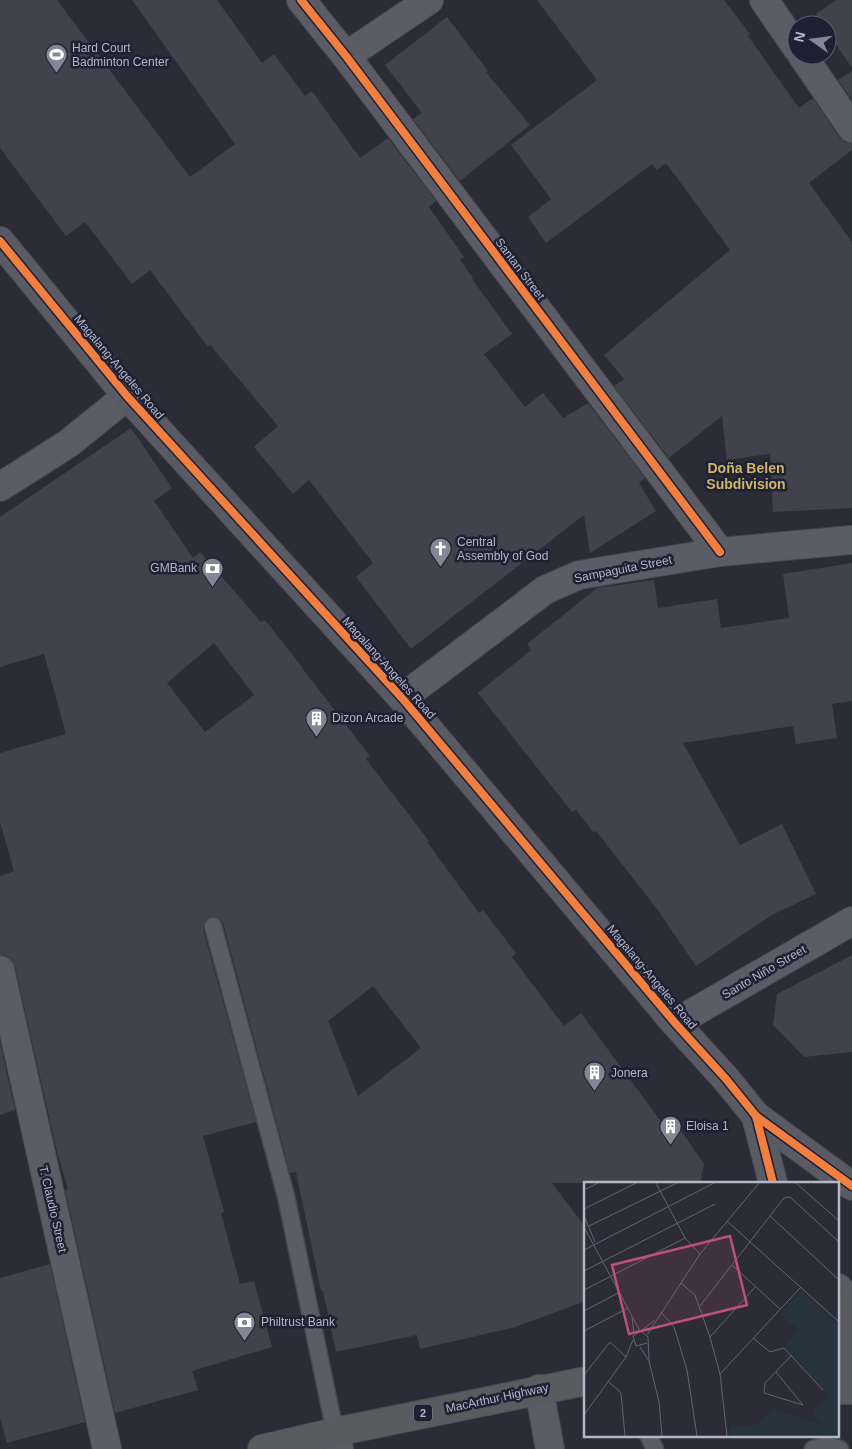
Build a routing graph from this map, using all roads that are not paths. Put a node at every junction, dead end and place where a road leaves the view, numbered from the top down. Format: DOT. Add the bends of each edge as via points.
graph roads {
  1 [pos="301,0"];
  2 [pos="429,0"];
  3 [pos="764,0"];
  4 [pos="787,33"];
  5 [pos="346,56"];
  6 [pos="809,65"];
  7 [pos="852,128"];
  8 [pos="0,241"];
  9 [pos="127,396"];
  10 [pos="0,487"];
  11 [pos="852,540"];
  12 [pos="720,552"];
  13 [pos="402,698"];
  14 [pos="852,921"];
  15 [pos="213,926"];
  16 [pos="0,970"];
  17 [pos="675,1023"];
  18 [pos="756,1116"];
  19 [pos="773,1182"];
  20 [pos="852,1186"];
  21 [pos="840,1294"];
  22 [pos="846,1312"];
  23 [pos="852,1370"];
  24 [pos="584,1381"];
  25 [pos="539,1390"];
  26 [pos="648,1436"];
  27 [pos="337,1440"];
  28 [pos="107,1449"];
  29 [pos="262,1449"];
  30 [pos="550,1449"];
  31 [pos="655,1449"];
  32 [pos="813,1449"];
  33 [pos="840,1449"];
  1 -- 5 [label="street, Santan Street"];
  2 -- 5 [label="street"];
  3 -- 4 [label="street"];
  5 -- 12 [label="street, Santan Street"];
  6 -- 7 [label="street"];
  8 -- 9 [label="main road, Magalang-Angeles Road"];
  9 -- 10 [label="street" via="69,443"];
  9 -- 13 [label="main road, Magalang-Angeles Road"];
  11 -- 12 [label="street, Sampaguita Street"];
  12 -- 13 [label="street, Sampaguita Street" via="579,575 545,590"];
  13 -- 17 [label="main road, Magalang-Angeles Road"];
  14 -- 17 [label="street, Santo Niño Street"];
  15 -- 27 [label="lane" via="286,1196"];
  16 -- 28 [label="street, T. Claudio Street"];
  17 -- 18 [label="main road, Magalang-Angeles Road"];
  18 -- 19 [label="main road, Magalang-Angeles Road"];
  18 -- 20 [label="main road, Magalang-Angeles Road"];
  21 -- 22 [label="main road"];
  22 -- 23 [label="highway" via="847,1354"];
  24 -- 25 [label="highway, MacArthur Highway / 2"];
  25 -- 27 [label="highway, MacArthur Highway / 2"];
  25 -- 30 [label="street"];
  26 -- 31 [label="lane"];
  27 -- 29 [label="highway, MacArthur Highway / 2"];
  32 -- 33 [label="lane" via="828,1446"];
}
